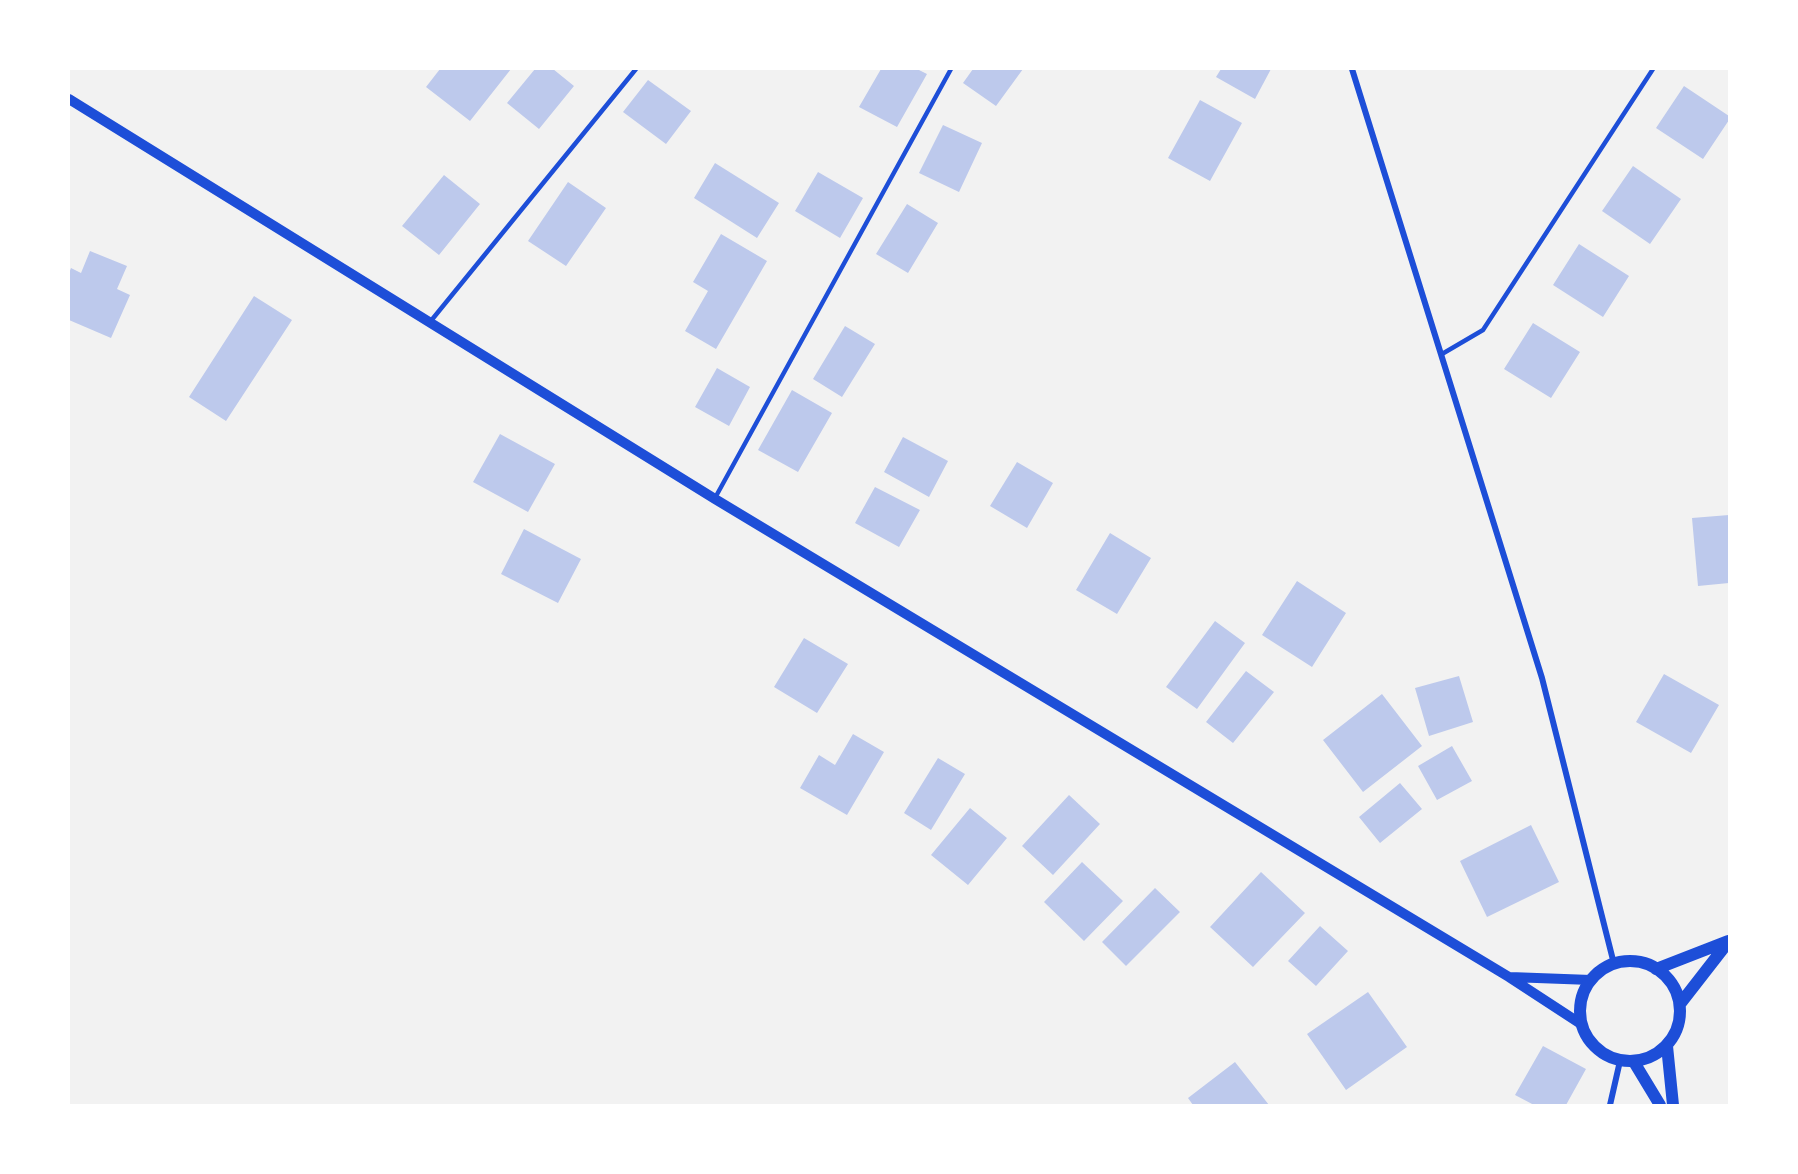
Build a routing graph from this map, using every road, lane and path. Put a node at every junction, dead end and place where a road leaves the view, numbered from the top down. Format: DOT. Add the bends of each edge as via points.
graph roads {
  1 [pos="636,69"];
  2 [pos="951,69"];
  3 [pos="1352,69"];
  4 [pos="1653,69"];
  5 [pos="69,99"];
  6 [pos="430,322"];
  7 [pos="1442,354"];
  8 [pos="715,499"];
  9 [pos="1729,941"];
  10 [pos="1614,964"];
  11 [pos="1656,969"];
  12 [pos="1509,977"];
  13 [pos="1591,980"];
  14 [pos="1680,1004"];
  15 [pos="1581,1024"];
  16 [pos="1667,1046"];
  17 [pos="1620,1061"];
  18 [pos="1634,1062"];
  19 [pos="1610,1105"];
  20 [pos="1660,1105"];
  21 [pos="1673,1105"];
  1 -- 6 [label="lane"];
  2 -- 8 [label="lane"];
  3 -- 7 [label="street"];
  4 -- 7 [label="lane" via="1483,330"];
  5 -- 6 [label="street"];
  6 -- 8 [label="street"];
  7 -- 10 [label="street" via="1542,678"];
  8 -- 12 [label="street"];
  9 -- 11 [label="main road"];
  9 -- 14 [label="main road"];
  10 -- 11 [label="main road" via="1636,962"];
  10 -- 13 [label="main road"];
  11 -- 14 [label="main road" via="1672,984"];
  12 -- 13 [label="street"];
  12 -- 15 [label="street"];
  13 -- 15 [label="main road" via="1583,993"];
  14 -- 16 [label="main road" via="1678,1026"];
  15 -- 17 [label="main road" via="1596,1048"];
  16 -- 18 [label="main road" via="1652,1057"];
  16 -- 21 [label="main road"];
  17 -- 18 [label="main road"];
  17 -- 19 [label="street"];
  18 -- 20 [label="main road"];
}
